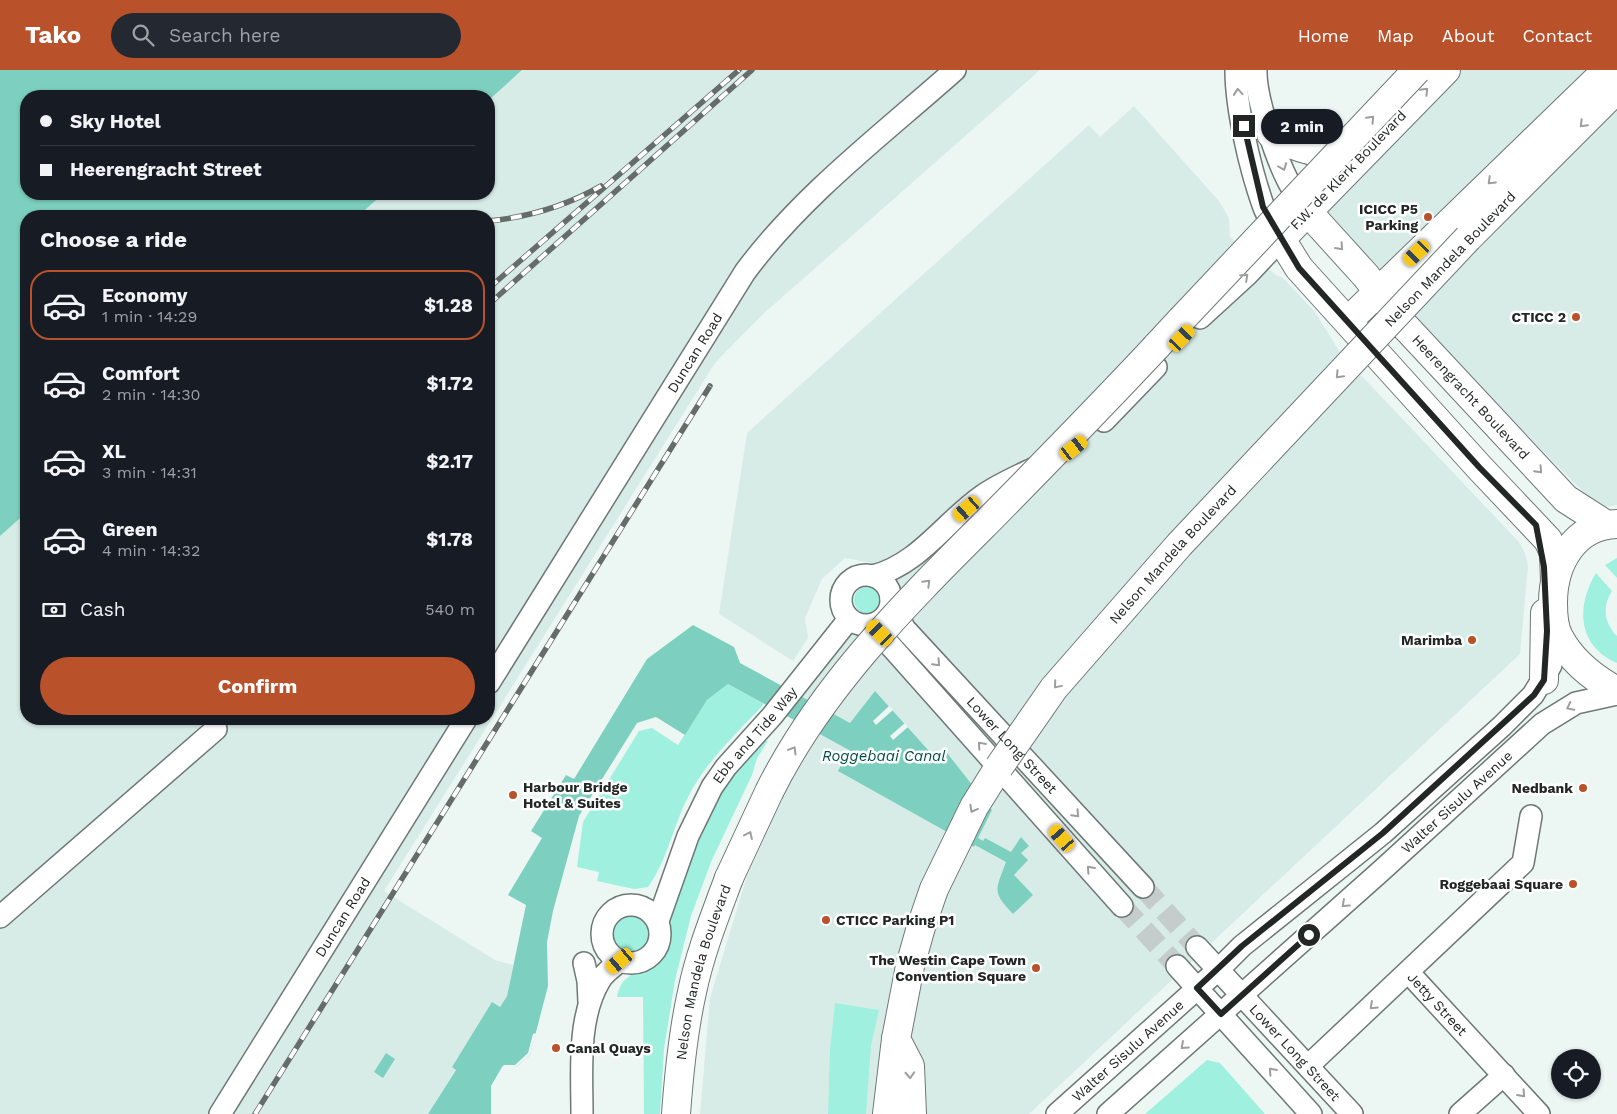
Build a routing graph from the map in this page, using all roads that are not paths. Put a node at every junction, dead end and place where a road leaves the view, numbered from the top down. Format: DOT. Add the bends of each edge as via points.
graph roads {
  1 [pos="954,70"];
  2 [pos="1236,70"];
  3 [pos="1256,70"];
  4 [pos="1417,70"];
  5 [pos="1446,70"];
  6 [pos="1607,70"];
  7 [pos="1617,89"];
  8 [pos="1271,134"];
  9 [pos="1365,152"];
  10 [pos="1307,211"];
  11 [pos="1281,239"];
  12 [pos="1377,292"];
  13 [pos="1348,321"];
  14 [pos="1611,524"];
  15 [pos="1536,525"];
  16 [pos="911,558"];
  17 [pos="873,576"];
  18 [pos="1554,581"];
  19 [pos="890,595"];
  20 [pos="849,619"];
  21 [pos="872,624"];
  22 [pos="1558,636"];
  23 [pos="495,673"];
  24 [pos="1544,680"];
  25 [pos="1617,693"];
  26 [pos="462,725"];
  27 [pos="216,729"];
  28 [pos="1531,816"];
  29 [pos="679,861"];
  30 [pos="1143,887"];
  31 [pos="636,905"];
  32 [pos="1122,906"];
  33 [pos="0,917"];
  34 [pos="658,921"];
  35 [pos="602,938"];
  36 [pos="1198,947"];
  37 [pos="617,960"];
  38 [pos="584,962"];
  39 [pos="1177,966"];
  40 [pos="1219,969"];
  41 [pos="1409,973"];
  42 [pos="1197,988"];
  43 [pos="1242,995"];
  44 [pos="588,1012"];
  45 [pos="1221,1014"];
  46 [pos="897,1034"];
  47 [pos="1308,1066"];
  48 [pos="1504,1075"];
  49 [pos="220,1114"];
  50 [pos="582,1114"];
  51 [pos="676,1114"];
  52 [pos="887,1114"];
  53 [pos="912,1114"];
  54 [pos="1057,1114"];
  55 [pos="1108,1114"];
  56 [pos="1311,1114"];
  57 [pos="1352,1114"];
  58 [pos="1460,1114"];
  59 [pos="1539,1114"];
  1 -- 23 [label="street, Duncan Road" via="766,242 739,280"];
  11 -- 2 [label="street, one-way" via="1263,207 1254,176 1238,98"];
  3 -- 8 [label="street" via="1258,94"];
  51 -- 4 [label="main road, Nelson Mandela Boulevard, one-way, bridge" via="691,993 702,951 729,878 776,778 827,698 908,602 1067,441"];
  9 -- 5 [label="main road, F.W. de Klerk Boulevard, one-way"];
  6 -- 12 [label="main road, one-way"];
  7 -- 46 [label="main road, Nelson Mandela Boulevard, one-way, bridge" via="1468,238 1193,530 1054,688 1024,728 974,807 953,848 921,927"];
  8 -- 9 [label="main road" via="1313,152 1333,155"];
  8 -- 10 [label="street, one-way" via="1289,182"];
  9 -- 10 [label="main road, F.W. de Klerk Boulevard"];
  10 -- 11 [label="main road, F.W. de Klerk Boulevard"];
  10 -- 12 [label="main road, Heerengracht Boulevard, one-way"];
  11 -- 13 [label="main road" via="1299,268"];
  16 -- 11 [label="street, F.W. de Klerk Boulevard, one-way" via="981,497 1010,479 1064,456 1084,440 1208,309"];
  12 -- 13 [label="main road"];
  12 -- 14 [label="main road, Heerengracht Boulevard, one-way" via="1401,322 1571,504"];
  13 -- 15 [label="main road" via="1479,467"];
  14 -- 18 [label="main road" via="1579,537 1558,568"];
  15 -- 18 [label="main road" via="1554,553"];
  15 -- 24 [label="main road" via="1544,567 1547,631"];
  16 -- 17 [label="street, F.W. de Klerk Boulevard"];
  16 -- 19 [label="street, F.W. de Klerk Boulevard"];
  17 -- 19 [label="street" via="885,583"];
  17 -- 20 [label="street" via="858,576 845,586 841,599"];
  18 -- 22 [label="main road" via="1553,608"];
  19 -- 21 [label="street" via="886,615"];
  19 -- 30 [label="street, Lower Long Street, one-way" via="904,628"];
  20 -- 21 [label="street" via="860,625"];
  20 -- 29 [label="street, Ebb and Tide Way" via="772,716 726,767 712,787"];
  32 -- 21 [label="street, Lower Long Street, one-way"];
  22 -- 24 [label="street, Walter Sisulu Avenue" via="1556,654"];
  22 -- 25 [label="main road" via="1589,674"];
  24 -- 40 [label="street, Walter Sisulu Avenue" via="1522,708 1383,833 1242,946"];
  25 -- 43 [label="street, Walter Sisulu Avenue, one-way" via="1576,703 1553,716"];
  26 -- 49 [label="street, Duncan Road"];
  27 -- 33 [label="street"];
  28 -- 41 [label="street" via="1523,864"];
  29 -- 31 [label="street, Ebb and Tide Way" via="660,892"];
  29 -- 34 [label="street, Ebb and Tide Way"];
  31 -- 34 [label="street"];
  31 -- 35 [label="street" via="618,908 611,913 602,929"];
  34 -- 37 [label="street" via="660,941 648,958 639,962"];
  35 -- 37 [label="street"];
  35 -- 38 [label="street" via="596,951"];
  36 -- 40 [label="street, Lower Long Street"];
  37 -- 38 [label="street"];
  37 -- 44 [label="street" via="599,981"];
  38 -- 44 [label="street" via="589,990"];
  39 -- 42 [label="street"];
  40 -- 42 [label="street, Walter Sisulu Avenue"];
  40 -- 43 [label="street, Lower Long Street"];
  41 -- 47 [label="street, Jetty Street, one-way"];
  41 -- 48 [label="street, Jetty Street"];
  42 -- 45 [label="street"];
  42 -- 54 [label="street, Walter Sisulu Avenue"];
  43 -- 45 [label="street, Walter Sisulu Avenue"];
  43 -- 47 [label="street, Lower Long Street"];
  44 -- 50 [label="street" via="581,1043"];
  45 -- 55 [label="street, Walter Sisulu Avenue, one-way"];
  56 -- 45 [label="street, one-way"];
  46 -- 52 [label="main road, Nelson Mandela Boulevard"];
  46 -- 53 [label="main road, one-way" via="910,1066"];
  47 -- 57 [label="street, Lower Long Street"];
  48 -- 58 [label="street"];
  48 -- 59 [label="street, Jetty Street, one-way"];
}
